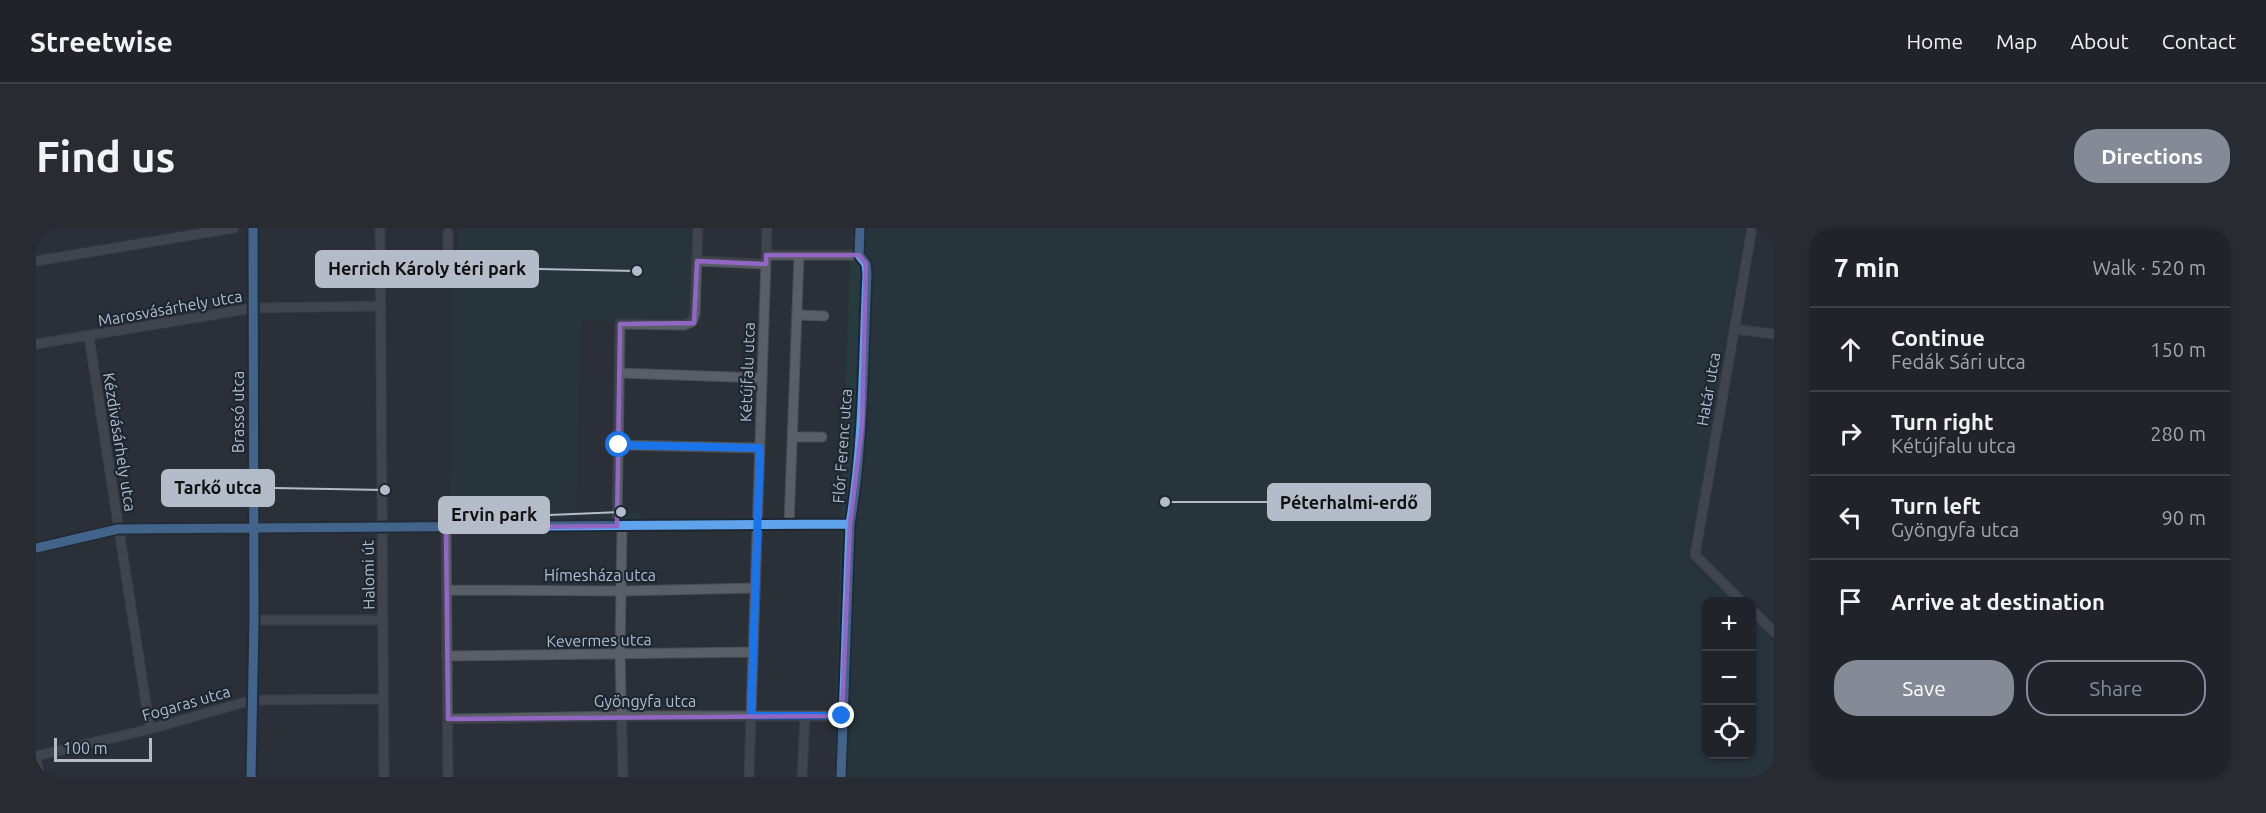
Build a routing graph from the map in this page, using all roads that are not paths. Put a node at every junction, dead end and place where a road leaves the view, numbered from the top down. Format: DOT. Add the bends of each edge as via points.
graph roads {
  1 [pos="234,228"];
  2 [pos="253,228"];
  3 [pos="380,228"];
  4 [pos="698,228"];
  5 [pos="767,228"];
  6 [pos="860,228"];
  7 [pos="1752,228"];
  8 [pos="448,232"];
  9 [pos="859,255"];
  10 [pos="799,256"];
  11 [pos="766,260"];
  12 [pos="36,261"];
  13 [pos="697,261"];
  14 [pos="448,269"];
  15 [pos="381,306"];
  16 [pos="254,308"];
  17 [pos="797,315"];
  18 [pos="824,316"];
  19 [pos="1734,329"];
  20 [pos="1774,334"];
  21 [pos="89,337"];
  22 [pos="36,345"];
  23 [pos="620,374"];
  24 [pos="762,378"];
  25 [pos="792,437"];
  26 [pos="822,437"];
  27 [pos="619,445"];
  28 [pos="760,448"];
  29 [pos="757,523"];
  30 [pos="789,524"];
  31 [pos="850,524"];
  32 [pos="382,526"];
  33 [pos="619,526"];
  34 [pos="252,528"];
  35 [pos="446,528"];
  36 [pos="118,529"];
  37 [pos="36,548"];
  38 [pos="755,588"];
  39 [pos="446,590"];
  40 [pos="621,591"];
  41 [pos="1738,597"];
  42 [pos="1756,614"];
  43 [pos="254,620"];
  44 [pos="383,620"];
  45 [pos="1774,632"];
  46 [pos="753,652"];
  47 [pos="620,655"];
  48 [pos="446,656"];
  49 [pos="383,699"];
  50 [pos="252,700"];
  51 [pos="622,716"];
  52 [pos="751,716"];
  53 [pos="805,716"];
  54 [pos="842,716"];
  55 [pos="448,719"];
  56 [pos="150,729"];
  57 [pos="36,756"];
  58 [pos="36,760"];
  59 [pos="40,777"];
  60 [pos="251,777"];
  61 [pos="384,777"];
  62 [pos="448,777"];
  63 [pos="623,777"];
  64 [pos="748,777"];
  65 [pos="802,777"];
  66 [pos="841,777"];
  1 -- 12 [label="street"];
  2 -- 16 [label="street, Brassó utca"];
  3 -- 15 [label="street, Halomi út"];
  4 -- 13 [label="street"];
  5 -- 11 [label="street, Kétújfalu utca"];
  6 -- 9 [label="street, Flór Ferenc utca"];
  7 -- 19 [label="street, Határ utca"];
  8 -- 14 [label="street"];
  9 -- 10 [label="street"];
  9 -- 31 [label="street, Flór Ferenc utca" via="867,274 857,487"];
  10 -- 11 [label="street"];
  10 -- 17 [label="street"];
  11 -- 13 [label="street"];
  11 -- 24 [label="street, Kétújfalu utca"];
  13 -- 23 [label="street" via="692,321 684,325 620,324"];
  15 -- 16 [label="street, Marosvásárhely utca"];
  15 -- 32 [label="street, Halomi út"];
  16 -- 21 [label="street, Marosvásárhely utca"];
  16 -- 34 [label="street, Brassó utca"];
  17 -- 18 [label="street"];
  17 -- 25 [label="street"];
  19 -- 20 [label="street"];
  19 -- 41 [label="street, Határ utca" via="1695,555"];
  21 -- 22 [label="street, Marosvásárhely utca"];
  21 -- 36 [label="street, Kézdivásárhely utca"];
  23 -- 24 [label="street"];
  23 -- 27 [label="street"];
  24 -- 28 [label="street, Kétújfalu utca"];
  25 -- 26 [label="street"];
  25 -- 30 [label="street"];
  27 -- 28 [label="street"];
  27 -- 33 [label="street"];
  28 -- 29 [label="street, Kétújfalu utca"];
  29 -- 30 [label="street"];
  29 -- 33 [label="street"];
  29 -- 38 [label="street, Kétújfalu utca"];
  30 -- 31 [label="street"];
  31 -- 54 [label="street, Flór Ferenc utca"];
  32 -- 34 [label="street"];
  32 -- 35 [label="street"];
  32 -- 44 [label="street, Halomi út"];
  33 -- 35 [label="street"];
  33 -- 40 [label="street"];
  34 -- 36 [label="street"];
  34 -- 43 [label="street, Brassó utca"];
  35 -- 39 [label="street"];
  36 -- 37 [label="street"];
  36 -- 56 [label="street, Kézdivásárhely utca"];
  38 -- 40 [label="street, Hímesháza utca"];
  38 -- 46 [label="street, Kétújfalu utca"];
  39 -- 40 [label="street, Hímesháza utca"];
  39 -- 48 [label="street"];
  40 -- 47 [label="street"];
  42 -- 45 [label="street"];
  43 -- 44 [label="street"];
  43 -- 50 [label="street, Brassó utca"];
  44 -- 49 [label="street, Halomi út"];
  46 -- 47 [label="street, Kevermes utca"];
  46 -- 52 [label="street, Kétújfalu utca"];
  47 -- 48 [label="street, Kevermes utca"];
  47 -- 51 [label="street"];
  48 -- 55 [label="street"];
  49 -- 50 [label="street, Fogaras utca"];
  49 -- 61 [label="street, Halomi út"];
  50 -- 56 [label="street, Fogaras utca"];
  50 -- 60 [label="street, Brassó utca"];
  51 -- 52 [label="street, Gyöngyfa utca"];
  51 -- 55 [label="street, Gyöngyfa utca"];
  51 -- 63 [label="street"];
  52 -- 53 [label="street, Gyöngyfa utca"];
  52 -- 64 [label="street, Kétújfalu utca"];
  53 -- 54 [label="street, Gyöngyfa utca"];
  53 -- 65 [label="street"];
  54 -- 66 [label="street, Flór Ferenc utca"];
  55 -- 62 [label="street"];
  56 -- 57 [label="street, Fogaras utca"];
  58 -- 59 [label="street"];
}
